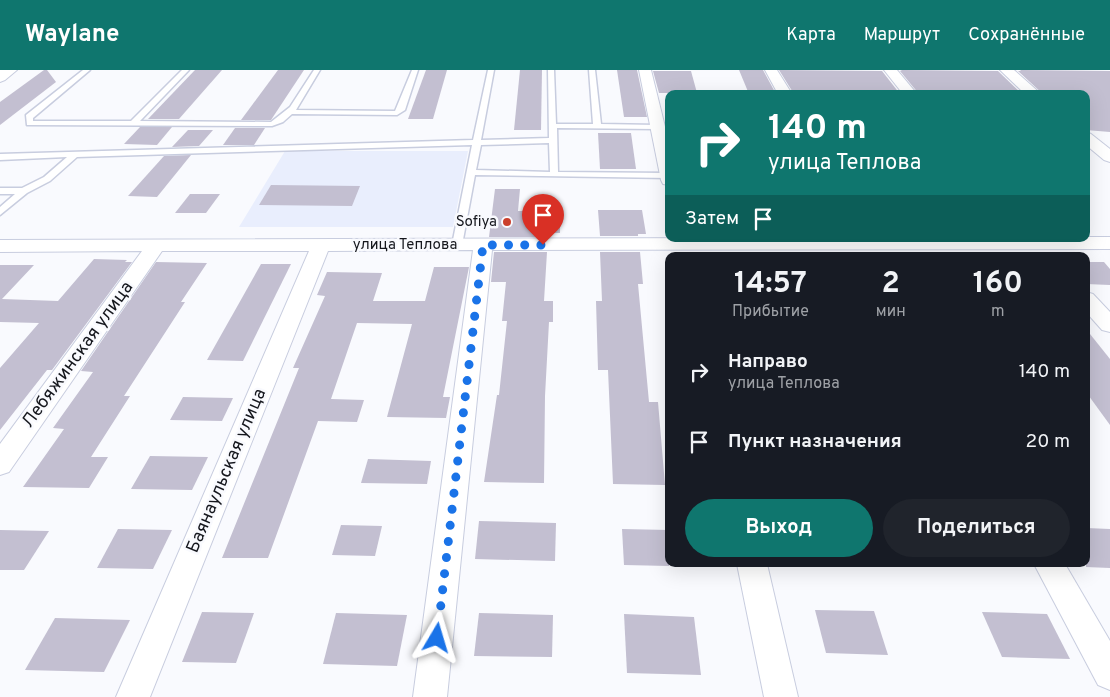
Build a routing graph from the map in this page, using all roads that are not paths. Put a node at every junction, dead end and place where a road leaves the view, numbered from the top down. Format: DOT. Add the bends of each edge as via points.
graph roads {
  1 [pos="10,70"];
  2 [pos="87,70"];
  3 [pos="186,70"];
  4 [pos="317,70"];
  5 [pos="415,70"];
  6 [pos="491,70"];
  7 [pos="551,70"];
  8 [pos="592,70"];
  9 [pos="645,70"];
  10 [pos="771,70"];
  11 [pos="890,70"];
  12 [pos="1006,70"];
  13 [pos="0,77"];
  14 [pos="783,90"];
  15 [pos="907,90"];
  16 [pos="1029,90"];
  17 [pos="290,112"];
  18 [pos="134,124"];
  19 [pos="553,126"];
  20 [pos="597,126"];
  21 [pos="657,126"];
  22 [pos="554,140"];
  23 [pos="1090,140"];
  24 [pos="474,144"];
  25 [pos="74,156"];
  26 [pos="0,157"];
  27 [pos="1110,157"];
  28 [pos="665,164"];
  29 [pos="470,172"];
  30 [pos="554,174"];
  31 [pos="665,178"];
  32 [pos="0,191"];
  33 [pos="24,191"];
  34 [pos="0,212"];
  35 [pos="1110,243"];
  36 [pos="321,245"];
  37 [pos="457,245"];
  38 [pos="483,245"];
  39 [pos="0,246"];
  40 [pos="156,246"];
  41 [pos="683,246"];
  42 [pos="871,246"];
  43 [pos="1039,246"];
  44 [pos="1090,304"];
  45 [pos="1110,326"];
  46 [pos="0,464"];
  47 [pos="753,567"];
  48 [pos="1051,567"];
  49 [pos="1110,673"];
  50 [pos="132,697"];
  51 [pos="430,697"];
  52 [pos="781,697"];
  1 -- 13 [label="street"];
  2 -- 18 [label="lane" via="29,117 30,123"];
  3 -- 18 [label="lane"];
  4 -- 17 [label="lane"];
  5 -- 17 [label="lane" via="401,110 397,113"];
  6 -- 24 [label="lane"];
  7 -- 19 [label="lane"];
  8 -- 20 [label="lane"];
  9 -- 21 [label="street"];
  10 -- 14 [label="street"];
  11 -- 15 [label="street"];
  12 -- 16 [label="street"];
  17 -- 18 [label="lane" via="272,124"];
  19 -- 20 [label="lane"];
  19 -- 22 [label="lane"];
  20 -- 21 [label="lane"];
  21 -- 28 [label="street"];
  22 -- 24 [label="lane"];
  22 -- 30 [label="lane"];
  23 -- 27 [label="street"];
  24 -- 25 [label="lane"];
  24 -- 29 [label="lane"];
  25 -- 26 [label="lane"];
  25 -- 33 [label="lane" via="47,179"];
  29 -- 30 [label="lane"];
  29 -- 37 [label="lane"];
  30 -- 31 [label="lane"];
  32 -- 33 [label="lane"];
  33 -- 34 [label="lane"];
  35 -- 43 [label="street, улица Теплова"];
  36 -- 37 [label="street, улица Теплова"];
  36 -- 40 [label="street, улица Теплова"];
  36 -- 50 [label="street, Баянаульская улица"];
  37 -- 38 [label="street, улица Теплова"];
  38 -- 41 [label="street, улица Теплова"];
  38 -- 51 [label="street"];
  39 -- 40 [label="street, улица Теплова"];
  40 -- 46 [label="street, Лебяжинская улица"];
  41 -- 42 [label="street, улица Теплова"];
  42 -- 43 [label="street, улица Теплова"];
  44 -- 45 [label="street"];
  47 -- 52 [label="street"];
  48 -- 49 [label="street"];
}
